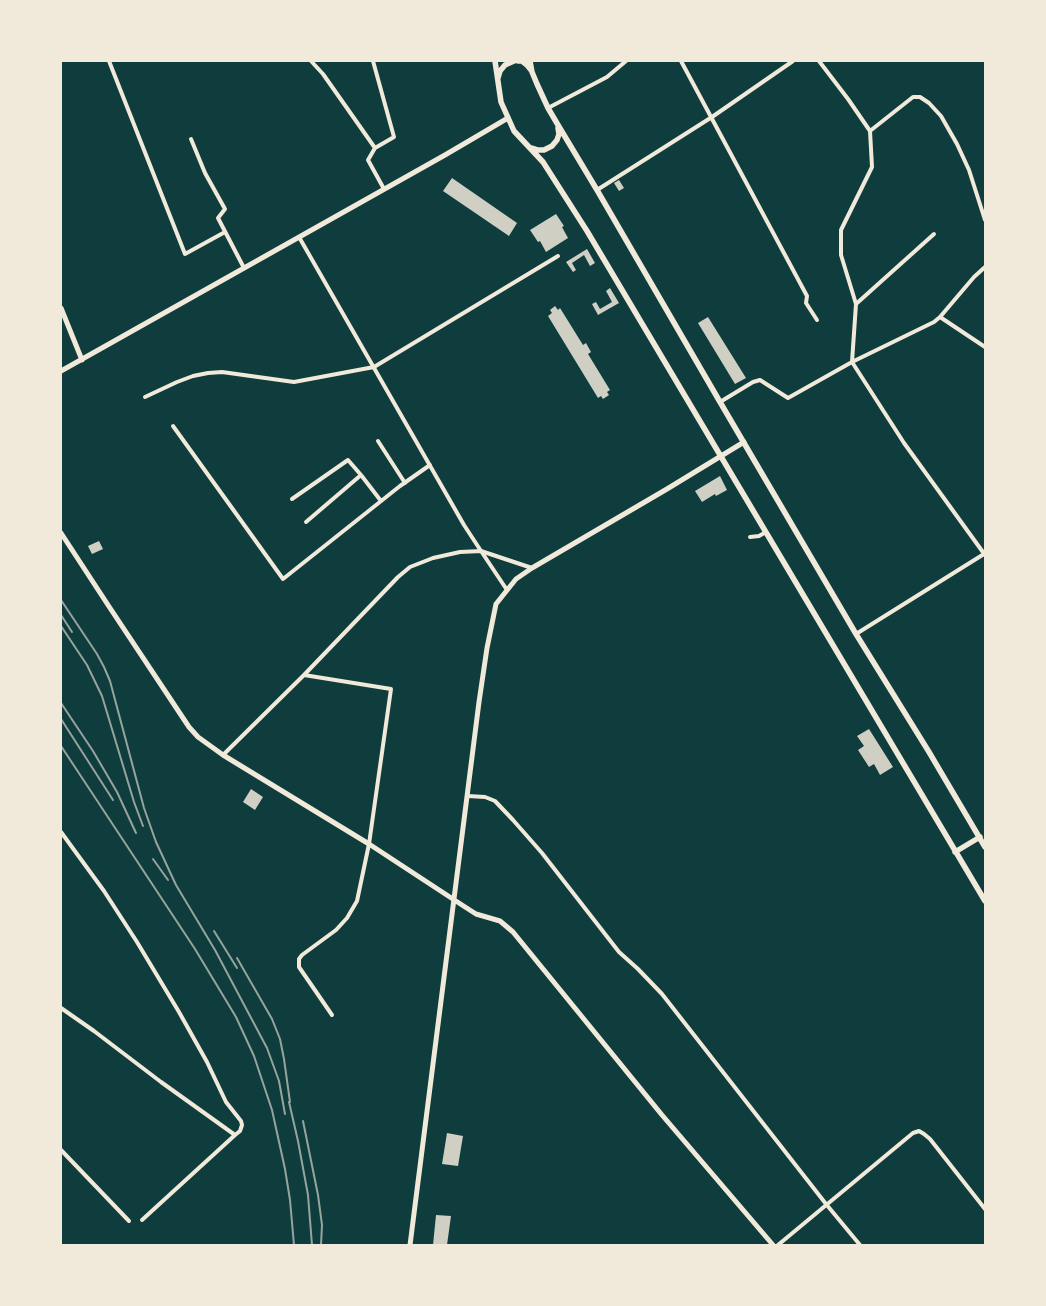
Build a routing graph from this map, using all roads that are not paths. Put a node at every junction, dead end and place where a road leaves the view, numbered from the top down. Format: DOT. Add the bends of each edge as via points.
graph roads {
  1 [pos="108,61"];
  2 [pos="311,61"];
  3 [pos="372,61"];
  4 [pos="495,61"];
  5 [pos="516,61"];
  6 [pos="530,61"];
  7 [pos="626,61"];
  8 [pos="681,61"];
  9 [pos="793,61"];
  10 [pos="819,61"];
  11 [pos="532,72"];
  12 [pos="497,82"];
  13 [pos="548,108"];
  14 [pos="712,117"];
  15 [pos="508,118"];
  16 [pos="558,125"];
  17 [pos="870,131"];
  18 [pos="191,140"];
  19 [pos="530,147"];
  20 [pos="375,148"];
  21 [pos="384,189"];
  22 [pos="598,190"];
  23 [pos="985,220"];
  24 [pos="225,232"];
  25 [pos="934,234"];
  26 [pos="300,237"];
  27 [pos="558,256"];
  28 [pos="985,267"];
  29 [pos="244,268"];
  30 [pos="856,304"];
  31 [pos="61,308"];
  32 [pos="940,317"];
  33 [pos="817,320"];
  34 [pos="985,346"];
  35 [pos="82,360"];
  36 [pos="852,362"];
  37 [pos="374,368"];
  38 [pos="61,371"];
  39 [pos="145,397"];
  40 [pos="720,402"];
  41 [pos="173,426"];
  42 [pos="378,441"];
  43 [pos="744,442"];
  44 [pos="721,456"];
  45 [pos="430,465"];
  46 [pos="361,476"];
  47 [pos="405,483"];
  48 [pos="292,499"];
  49 [pos="381,501"];
  50 [pos="306,522"];
  51 [pos="766,532"];
  52 [pos="61,533"];
  53 [pos="750,537"];
  54 [pos="480,551"];
  55 [pos="985,554"];
  56 [pos="532,568"];
  57 [pos="507,590"];
  58 [pos="856,634"];
  59 [pos="304,675"];
  60 [pos="224,755"];
  61 [pos="468,796"];
  62 [pos="61,832"];
  63 [pos="980,837"];
  64 [pos="369,844"];
  65 [pos="985,847"];
  66 [pos="955,852"];
  67 [pos="454,900"];
  68 [pos="985,901"];
  69 [pos="61,1008"];
  70 [pos="332,1015"];
  71 [pos="235,1135"];
  72 [pos="61,1150"];
  73 [pos="826,1204"];
  74 [pos="985,1209"];
  75 [pos="142,1220"];
  76 [pos="129,1221"];
  77 [pos="410,1245"];
  78 [pos="773,1245"];
  79 [pos="778,1245"];
  80 [pos="860,1245"];
  1 -- 24 [label="street" via="185,254"];
  2 -- 20 [label="street"];
  3 -- 20 [label="street" via="394,137"];
  4 -- 12 [label="main road"];
  5 -- 11 [label="main road" via="527,65"];
  5 -- 12 [label="main road" via="505,65"];
  6 -- 11 [label="main road"];
  7 -- 13 [label="street" via="607,77"];
  8 -- 14 [label="street"];
  9 -- 14 [label="street"];
  10 -- 17 [label="street"];
  11 -- 13 [label="main road"];
  12 -- 15 [label="main road"];
  13 -- 16 [label="main road"];
  14 -- 22 [label="street"];
  14 -- 33 [label="street"];
  15 -- 19 [label="main road" via="514,131"];
  15 -- 21 [label="street"];
  16 -- 19 [label="main road" via="559,134 552,146 544,150"];
  16 -- 22 [label="main road"];
  17 -- 23 [label="street" via="913,97 929,103 941,116 970,170"];
  17 -- 30 [label="street" via="872,167 841,230 841,254"];
  18 -- 24 [label="street" via="225,209 218,218"];
  19 -- 44 [label="main road" via="587,231"];
  20 -- 21 [label="street" via="368,160"];
  21 -- 26 [label="street"];
  22 -- 40 [label="main road"];
  24 -- 29 [label="street"];
  25 -- 30 [label="street"];
  26 -- 29 [label="street"];
  26 -- 37 [label="street"];
  27 -- 37 [label="street"];
  28 -- 32 [label="street"];
  29 -- 35 [label="street"];
  30 -- 36 [label="street"];
  31 -- 35 [label="street"];
  32 -- 34 [label="street"];
  32 -- 36 [label="street"];
  35 -- 38 [label="street"];
  36 -- 40 [label="street" via="788,398 760,380"];
  36 -- 55 [label="street" via="904,442"];
  37 -- 39 [label="street" via="294,382 208,373 177,382"];
  37 -- 45 [label="street"];
  40 -- 43 [label="main road"];
  41 -- 49 [label="street" via="283,579"];
  42 -- 47 [label="street"];
  43 -- 44 [label="street"];
  43 -- 58 [label="main road"];
  44 -- 51 [label="main road"];
  44 -- 56 [label="street"];
  45 -- 47 [label="street"];
  45 -- 54 [label="street"];
  46 -- 48 [label="street" via="348,460"];
  46 -- 49 [label="street"];
  46 -- 50 [label="street"];
  47 -- 49 [label="street"];
  51 -- 53 [label="street"];
  51 -- 66 [label="main road"];
  52 -- 60 [label="street" via="189,726 198,737"];
  54 -- 56 [label="street"];
  54 -- 57 [label="street"];
  54 -- 59 [label="street" via="433,558 410,568"];
  55 -- 58 [label="street"];
  56 -- 57 [label="street"];
  57 -- 61 [label="street" via="496,604 491,622"];
  58 -- 63 [label="main road"];
  59 -- 60 [label="street"];
  59 -- 64 [label="street" via="391,689"];
  60 -- 64 [label="street"];
  61 -- 67 [label="street"];
  61 -- 73 [label="street" via="495,801 542,853 619,952 662,994"];
  62 -- 71 [label="street" via="104,892 179,1012 226,1102 241,1121 240,1131"];
  63 -- 65 [label="main road"];
  63 -- 66 [label="main road"];
  64 -- 67 [label="street"];
  64 -- 70 [label="street" via="357,900 347,918 299,959 299,967"];
  66 -- 68 [label="main road"];
  67 -- 77 [label="street"];
  67 -- 78 [label="street" via="476,914 500,921 513,932"];
  69 -- 71 [label="street"];
  71 -- 75 [label="street"];
  72 -- 76 [label="street"];
  73 -- 74 [label="street" via="919,1131 930,1139"];
  73 -- 79 [label="street"];
  73 -- 80 [label="street"];
}
